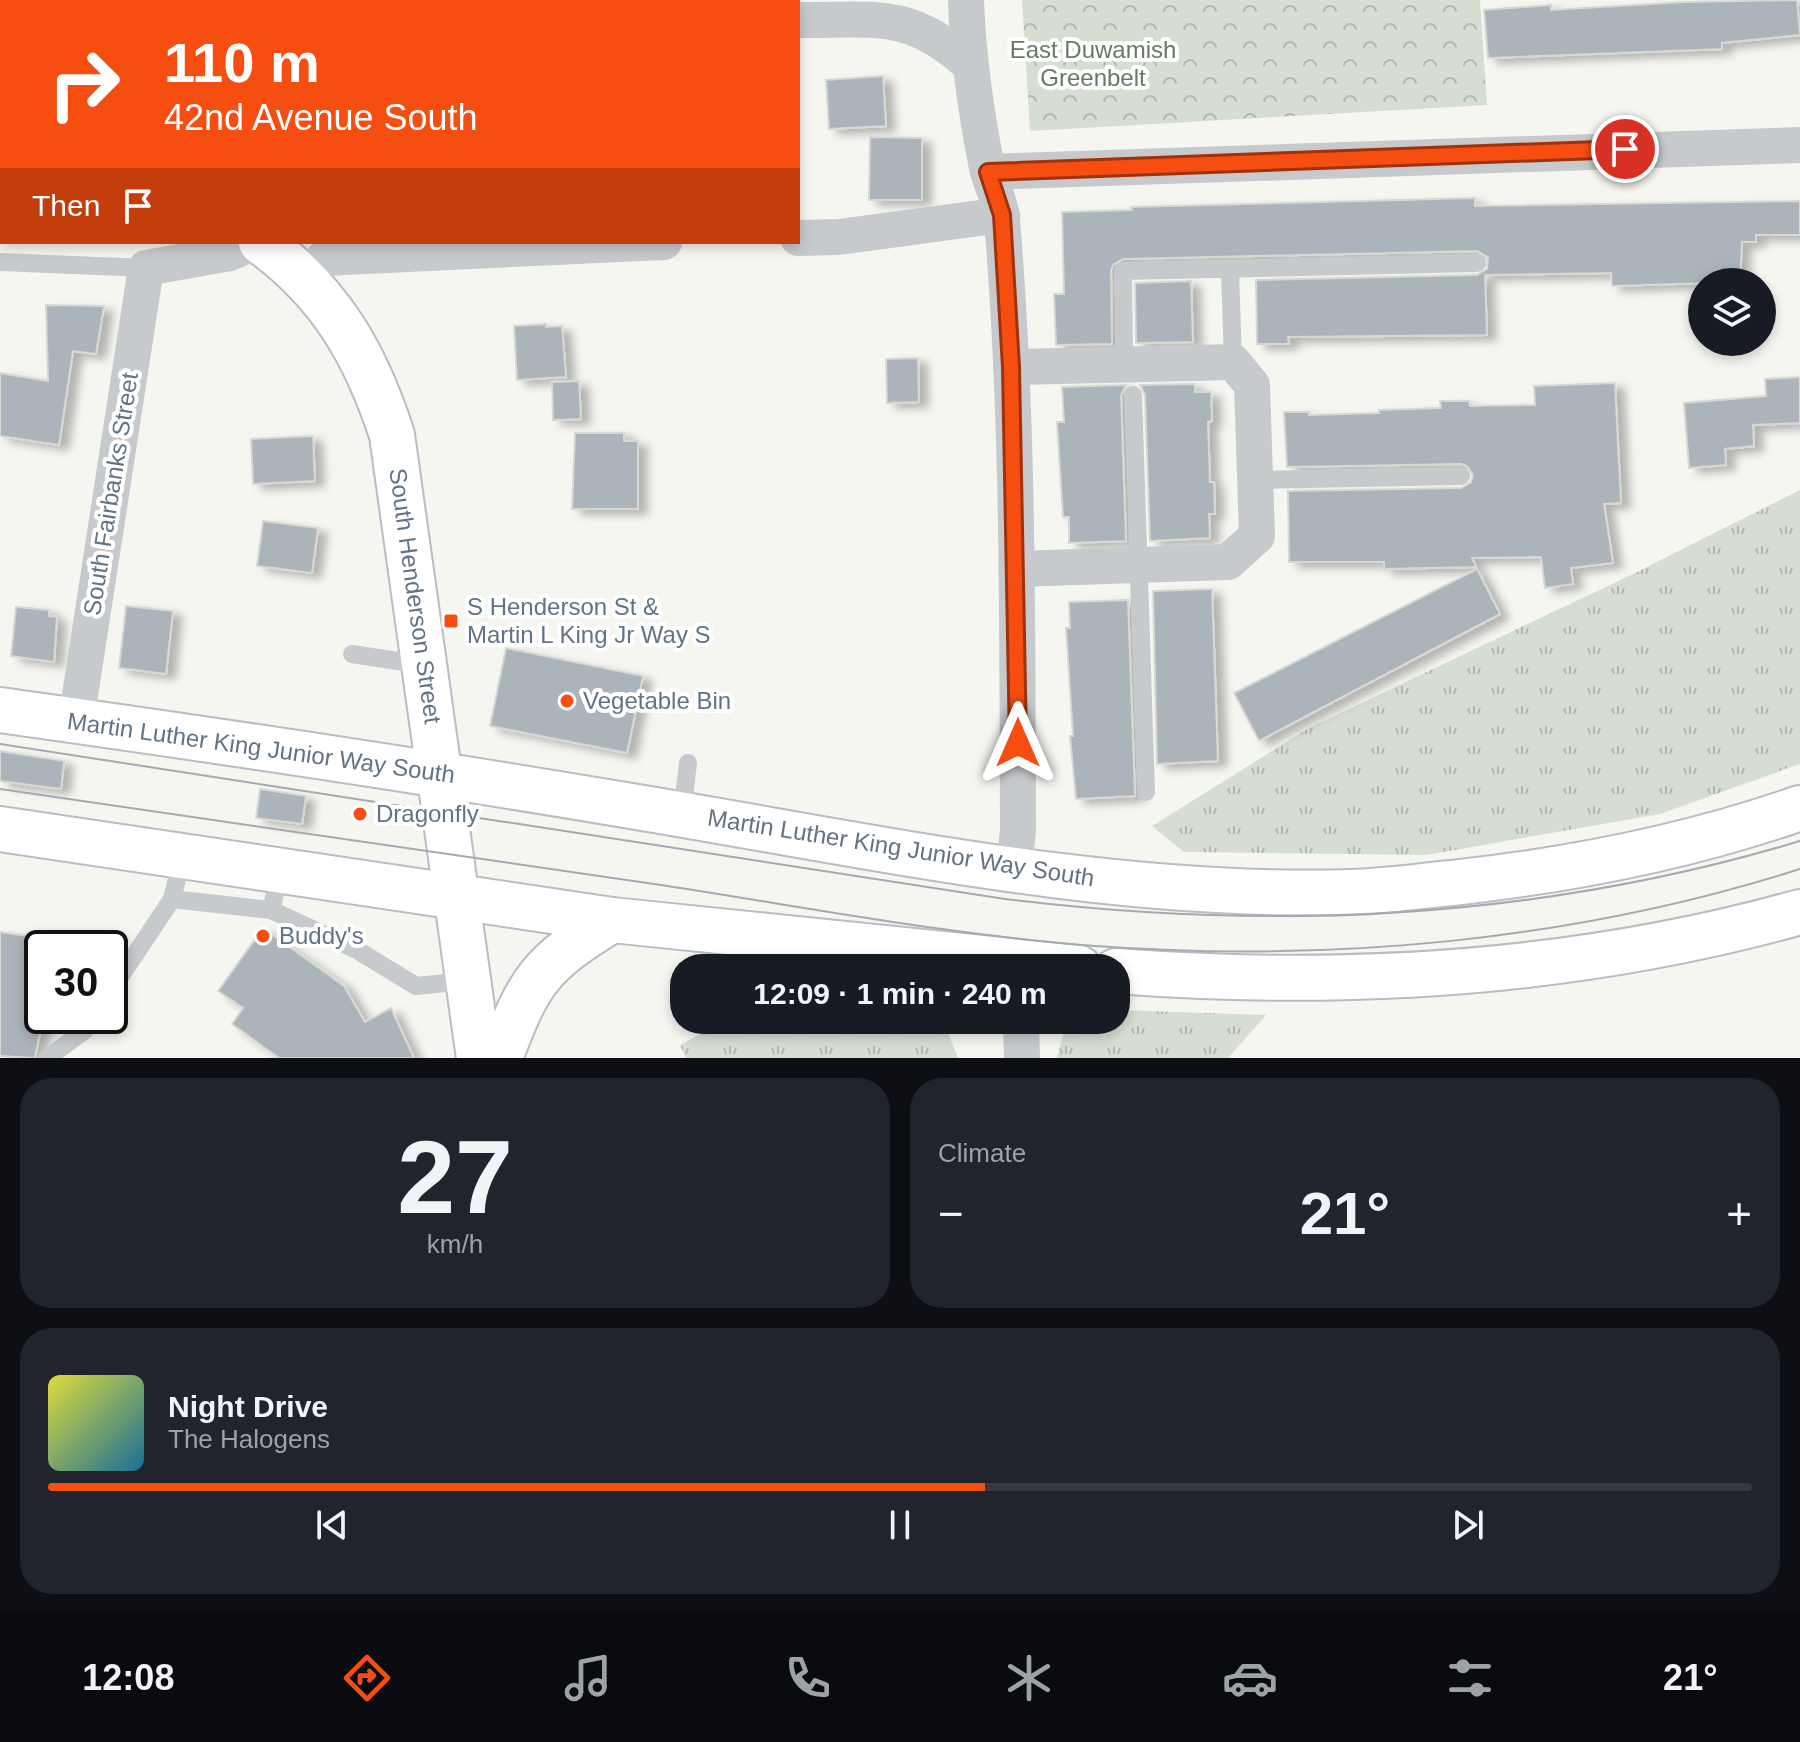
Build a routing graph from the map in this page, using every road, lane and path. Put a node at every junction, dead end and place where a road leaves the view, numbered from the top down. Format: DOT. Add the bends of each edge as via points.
graph roads {
  1 [pos="966,0"];
  2 [pos="800,20"];
  3 [pos="968,63"];
  4 [pos="1800,145"];
  5 [pos="988,172"];
  6 [pos="1002,215"];
  7 [pos="800,238"];
  8 [pos="622,244"];
  9 [pos="277,256"];
  10 [pos="0,262"];
  11 [pos="1477,263"];
  12 [pos="146,268"];
  13 [pos="1230,270"];
  14 [pos="1124,348"];
  15 [pos="1233,362"];
  16 [pos="1011,367"];
  17 [pos="1133,395"];
  18 [pos="1461,476"];
  19 [pos="1257,480"];
  20 [pos="1138,567"];
  21 [pos="1017,569"];
  22 [pos="352,654"];
  23 [pos="424,665"];
  24 [pos="0,710"];
  25 [pos="76,721"];
  26 [pos="688,763"];
  27 [pos="440,773"];
  28 [pos="1146,792"];
  29 [pos="1800,808"];
  30 [pos="682,814"];
  31 [pos="0,829"];
  32 [pos="1014,871"];
  33 [pos="177,879"];
  34 [pos="276,892"];
  35 [pos="454,899"];
  36 [pos="1800,912"];
  37 [pos="612,920"];
  38 [pos="926,954"];
  39 [pos="128,962"];
  40 [pos="1130,972"];
  41 [pos="466,981"];
  42 [pos="80,1034"];
  43 [pos="1021,1034"];
  44 [pos="47,1058"];
  45 [pos="479,1058"];
  46 [pos="500,1058"];
  47 [pos="1022,1058"];
  1 -- 3 [label="street"];
  2 -- 3 [label="street" via="903,21 941,38"];
  3 -- 5 [label="street"];
  4 -- 5 [label="street"];
  5 -- 6 [label="street"];
  6 -- 7 [label="street"];
  6 -- 16 [label="street"];
  8 -- 9 [label="street"];
  9 -- 12 [label="street" via="230,253"];
  9 -- 23 [label="main road, South Henderson Street" via="365,361 392,435"];
  10 -- 12 [label="lane"];
  11 -- 13 [label="lane"];
  12 -- 25 [label="street, South Fairbanks Street"];
  13 -- 14 [label="lane" via="1123,271"];
  13 -- 15 [label="lane"];
  15 -- 16 [label="street"];
  15 -- 19 [label="street" via="1252,385"];
  16 -- 21 [label="street"];
  17 -- 20 [label="lane"];
  18 -- 19 [label="lane"];
  19 -- 20 [label="street" via="1257,536 1228,562"];
  20 -- 21 [label="street"];
  20 -- 28 [label="lane"];
  21 -- 32 [label="street"];
  22 -- 23 [label="lane"];
  23 -- 27 [label="main road, South Henderson Street"];
  24 -- 25 [label="main road, Martin Luther King Junior Way South"];
  25 -- 27 [label="main road, Martin Luther King Junior Way South"];
  26 -- 30 [label="lane"];
  27 -- 30 [label="main road, Martin Luther King Junior Way South"];
  27 -- 35 [label="main road, South Henderson Street"];
  29 -- 32 [label="main road, Martin Luther King Junior Way South" via="1724,835 1623,859 1528,875 1354,892 1180,887"];
  30 -- 32 [label="main road, Martin Luther King Junior Way South"];
  31 -- 33 [label="main road"];
  33 -- 34 [label="main road"];
  33 -- 39 [label="lane"];
  34 -- 35 [label="main road"];
  34 -- 41 [label="lane" via="416,986"];
  35 -- 37 [label="main road"];
  35 -- 41 [label="main road, South Henderson Street"];
  36 -- 40 [label="main road" via="1636,949 1389,976 1230,979"];
  37 -- 38 [label="main road"];
  37 -- 46 [label="main road" via="573,944 530,987"];
  41 -- 45 [label="main road, South Henderson Street"];
  42 -- 44 [label="lane"];
  43 -- 47 [label="street"];
}
